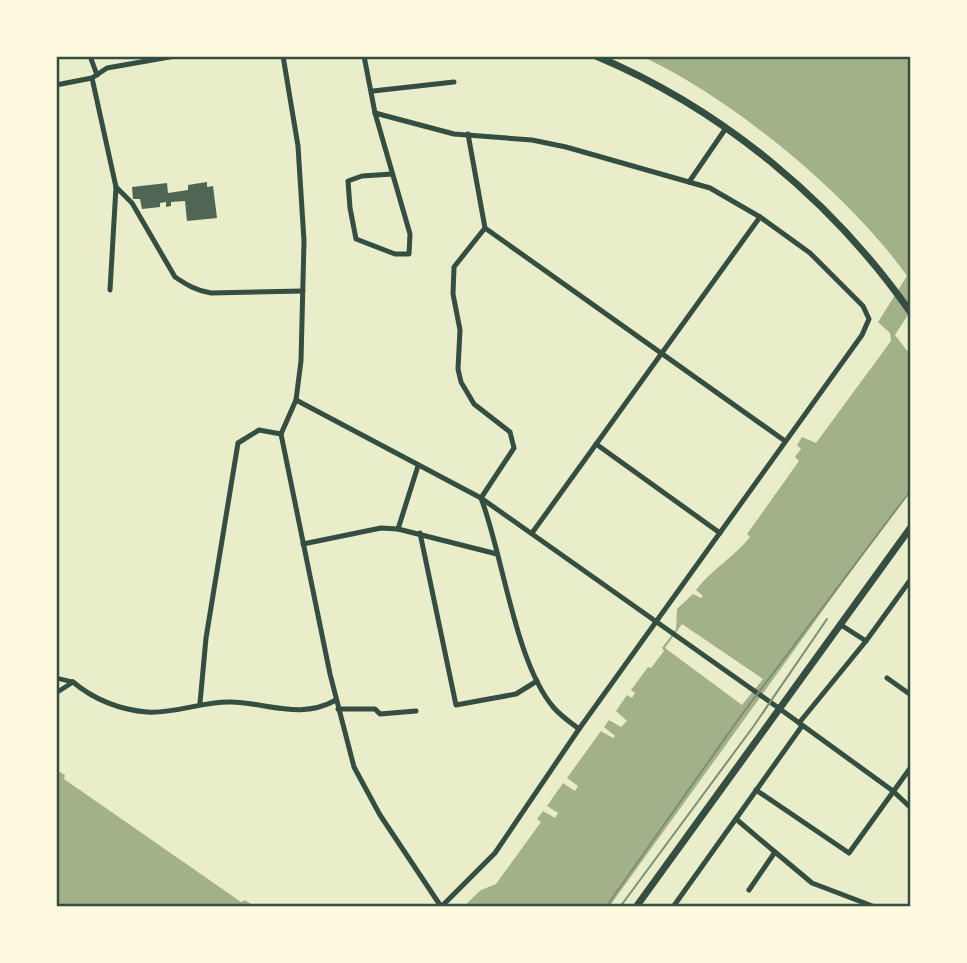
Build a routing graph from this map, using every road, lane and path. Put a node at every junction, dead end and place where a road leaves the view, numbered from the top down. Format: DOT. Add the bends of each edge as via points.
graph roads {
  1 [pos="90,56"];
  2 [pos="175,56"];
  3 [pos="283,56"];
  4 [pos="364,56"];
  5 [pos="596,56"];
  6 [pos="94,77"];
  7 [pos="454,82"];
  8 [pos="56,85"];
  9 [pos="373,91"];
  10 [pos="375,113"];
  11 [pos="726,128"];
  12 [pos="468,134"];
  13 [pos="392,174"];
  14 [pos="689,181"];
  15 [pos="116,187"];
  16 [pos="760,217"];
  17 [pos="485,228"];
  18 [pos="110,290"];
  19 [pos="303,291"];
  20 [pos="911,313"];
  21 [pos="662,353"];
  22 [pos="296,400"];
  23 [pos="281,434"];
  24 [pos="785,441"];
  25 [pos="596,444"];
  26 [pos="418,466"];
  27 [pos="481,498"];
  28 [pos="911,527"];
  29 [pos="398,529"];
  30 [pos="420,533"];
  31 [pos="532,533"];
  32 [pos="720,533"];
  33 [pos="303,544"];
  34 [pos="497,554"];
  35 [pos="911,579"];
  36 [pos="654,623"];
  37 [pos="841,625"];
  38 [pos="866,641"];
  39 [pos="56,678"];
  40 [pos="887,678"];
  41 [pos="537,681"];
  42 [pos="73,682"];
  43 [pos="56,693"];
  44 [pos="911,695"];
  45 [pos="336,700"];
  46 [pos="200,703"];
  47 [pos="338,709"];
  48 [pos="780,709"];
  49 [pos="416,711"];
  50 [pos="800,724"];
  51 [pos="579,729"];
  52 [pos="911,766"];
  53 [pos="756,790"];
  54 [pos="893,791"];
  55 [pos="911,808"];
  56 [pos="736,819"];
  57 [pos="775,852"];
  58 [pos="749,890"];
  59 [pos="636,907"];
  60 [pos="673,907"];
  61 [pos="874,907"];
  1 -- 6 [label="street"];
  2 -- 6 [label="street" via="107,68"];
  3 -- 19 [label="street" via="303,199"];
  4 -- 9 [label="street"];
  5 -- 11 [label="street" via="651,82"];
  6 -- 8 [label="street"];
  6 -- 15 [label="street"];
  7 -- 9 [label="street"];
  9 -- 10 [label="street"];
  10 -- 12 [label="street"];
  10 -- 13 [label="street"];
  11 -- 14 [label="street"];
  11 -- 20 [label="street" via="767,157 835,221 878,267"];
  12 -- 14 [label="street" via="566,147"];
  12 -- 17 [label="street"];
  13 -- 13 [label="street" via="410,234 409,254 395,254 356,239 349,208 348,181"];
  14 -- 16 [label="street"];
  15 -- 18 [label="street"];
  15 -- 19 [label="street" via="132,203 174,277 192,288 211,293"];
  16 -- 21 [label="street"];
  16 -- 24 [label="street" via="828,269 863,306 869,319"];
  17 -- 21 [label="street"];
  17 -- 27 [label="street" via="454,267 453,294 460,330 458,369 474,404 510,432 514,448"];
  19 -- 22 [label="street"];
  21 -- 24 [label="street"];
  21 -- 25 [label="street"];
  22 -- 23 [label="street"];
  22 -- 26 [label="street"];
  23 -- 33 [label="street"];
  23 -- 46 [label="street" via="259,430 238,443"];
  24 -- 32 [label="street"];
  25 -- 31 [label="street"];
  25 -- 32 [label="street"];
  26 -- 27 [label="street"];
  26 -- 29 [label="street"];
  27 -- 31 [label="street"];
  27 -- 34 [label="street"];
  28 -- 37 [label="street"];
  29 -- 30 [label="street"];
  29 -- 33 [label="street" via="381,528"];
  30 -- 34 [label="street"];
  30 -- 41 [label="street" via="456,705 516,694"];
  31 -- 36 [label="street"];
  32 -- 36 [label="street"];
  33 -- 45 [label="street"];
  34 -- 41 [label="street"];
  35 -- 38 [label="street"];
  36 -- 48 [label="street"];
  36 -- 51 [label="street"];
  37 -- 38 [label="street"];
  37 -- 48 [label="street"];
  38 -- 50 [label="street"];
  39 -- 42 [label="street"];
  40 -- 44 [label="street"];
  41 -- 51 [label="street" via="556,711"];
  42 -- 43 [label="street"];
  42 -- 46 [label="street" via="88,695 127,709 159,712"];
  45 -- 46 [label="street" via="322,708 290,711 233,702"];
  45 -- 47 [label="street"];
  47 -- 49 [label="street" via="374,709 380,714"];
  47 -- 51 [label="street" via="354,768 440,905 495,853"];
  48 -- 50 [label="street"];
  48 -- 59 [label="street"];
  50 -- 53 [label="street"];
  50 -- 54 [label="street"];
  52 -- 54 [label="street"];
  53 -- 54 [label="street" via="849,853"];
  53 -- 56 [label="street"];
  54 -- 55 [label="street"];
  56 -- 57 [label="street"];
  56 -- 60 [label="street"];
  57 -- 58 [label="street"];
  57 -- 61 [label="street" via="812,883"];
}
